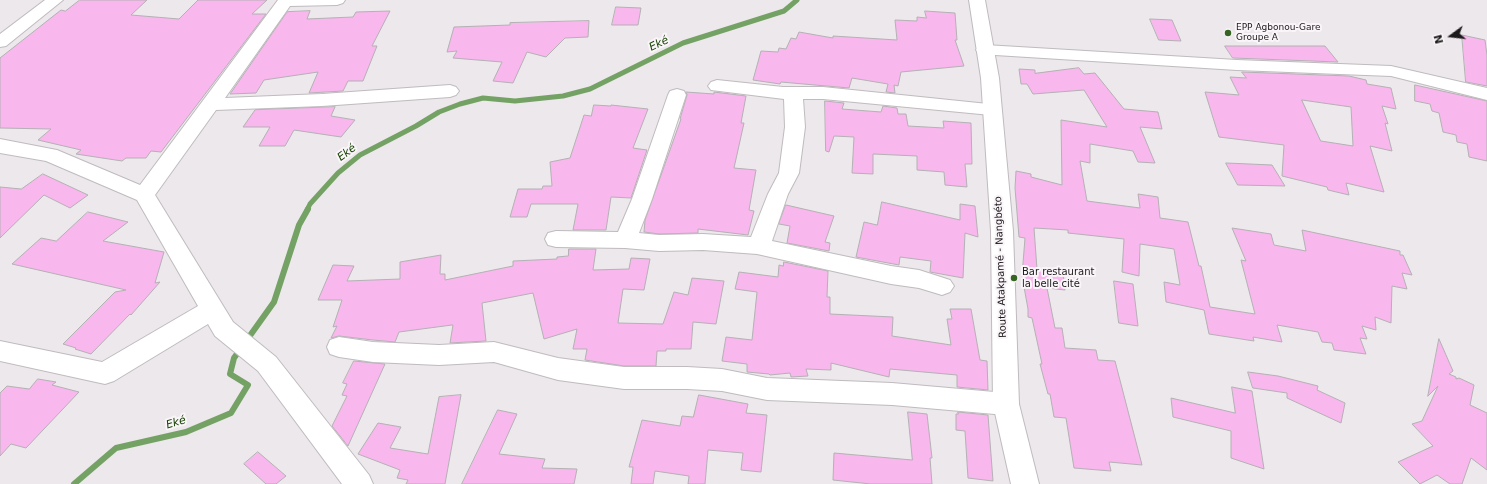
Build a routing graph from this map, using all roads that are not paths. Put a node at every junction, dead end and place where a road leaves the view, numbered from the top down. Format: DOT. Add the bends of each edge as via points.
graph roads {
  1 [pos="56,0"];
  2 [pos="286,0"];
  3 [pos="337,0"];
  4 [pos="977,0"];
  5 [pos="0,42"];
  6 [pos="985,50"];
  7 [pos="717,86"];
  8 [pos="450,91"];
  9 [pos="793,92"];
  10 [pos="1487,94"];
  11 [pos="678,95"];
  12 [pos="210,104"];
  13 [pos="991,109"];
  14 [pos="0,146"];
  15 [pos="144,195"];
  16 [pos="556,239"];
  17 [pos="625,240"];
  18 [pos="757,246"];
  19 [pos="942,286"];
  20 [pos="218,319"];
  21 [pos="339,347"];
  22 [pos="0,351"];
  23 [pos="1006,404"];
  24 [pos="359,484"];
  25 [pos="1025,484"];
  1 -- 5 [label="street"];
  2 -- 3 [label="street"];
  2 -- 12 [label="street"];
  4 -- 6 [label="street, Route Atakpamé - Nangbéto"];
  6 -- 10 [label="street" via="1390,71"];
  6 -- 13 [label="street, Route Atakpamé - Nangbéto" via="990,78"];
  7 -- 9 [label="street"];
  8 -- 12 [label="street" via="322,100"];
  9 -- 13 [label="street"];
  9 -- 18 [label="street" via="795,127 789,172"];
  11 -- 17 [label="street"];
  12 -- 15 [label="street"];
  13 -- 23 [label="street, Route Atakpamé - Nangbéto" via="1002,232"];
  14 -- 15 [label="street" via="50,155"];
  15 -- 20 [label="street"];
  16 -- 17 [label="street"];
  17 -- 18 [label="street"];
  18 -- 19 [label="street"];
  20 -- 22 [label="street" via="105,373"];
  20 -- 24 [label="street" via="267,364"];
  21 -- 23 [label="street" via="373,352 439,355 494,352 558,369 624,378 694,378 722,380 767,389 892,394"];
  23 -- 25 [label="street, Route Atakpamé - Nangbéto"];
}
